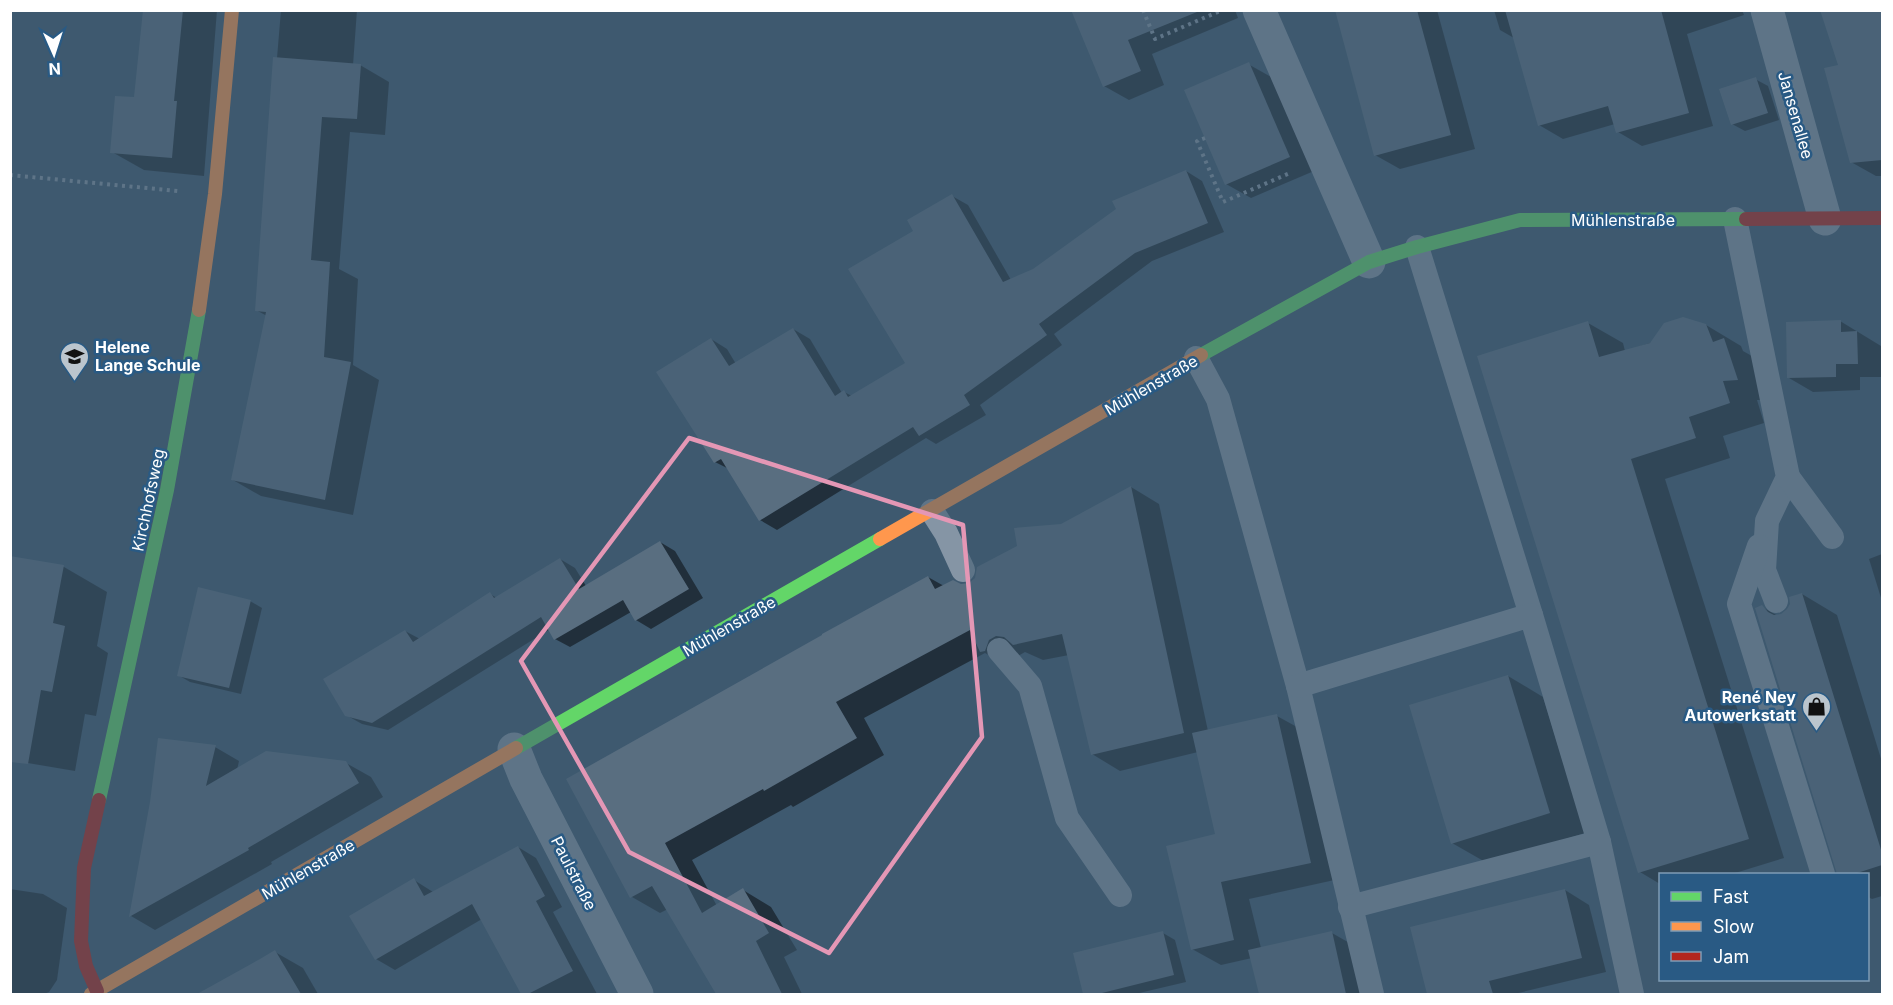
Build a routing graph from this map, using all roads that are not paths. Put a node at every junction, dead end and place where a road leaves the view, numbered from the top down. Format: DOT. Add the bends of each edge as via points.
graph roads {
  1 [pos="232,10"];
  2 [pos="1259,10"];
  3 [pos="1767,10"];
  4 [pos="1882,218"];
  5 [pos="1735,219"];
  6 [pos="1825,219"];
  7 [pos="1417,247"];
  8 [pos="1369,262"];
  9 [pos="1196,358"];
  10 [pos="1788,477"];
  11 [pos="932,511"];
  12 [pos="1767,521"];
  13 [pos="1832,537"];
  14 [pos="963,570"];
  15 [pos="1776,601"];
  16 [pos="1531,615"];
  17 [pos="999,650"];
  18 [pos="1298,686"];
  19 [pos="514,749"];
  20 [pos="1599,842"];
  21 [pos="1823,873"];
  22 [pos="1120,895"];
  23 [pos="1350,907"];
  24 [pos="94,993"];
  25 [pos="638,994"];
  26 [pos="1372,994"];
  27 [pos="1632,994"];
  1 -- 24 [label="main road, Kirchhofsweg" via="215,194 195,343 167,490 84,868 81,941"];
  2 -- 8 [label="street"];
  3 -- 6 [label="street, Jansenallee"];
  4 -- 6 [label="main road, Mühlenstraße"];
  5 -- 6 [label="main road, Mühlenstraße"];
  5 -- 7 [label="main road, Mühlenstraße" via="1520,220"];
  5 -- 10 [label="lane"];
  7 -- 8 [label="main road, Mühlenstraße"];
  7 -- 16 [label="lane"];
  8 -- 9 [label="main road, Mühlenstraße"];
  9 -- 11 [label="main road, Mühlenstraße"];
  9 -- 18 [label="lane" via="1218,399"];
  10 -- 12 [label="lane"];
  10 -- 13 [label="lane"];
  11 -- 14 [label="lane"];
  11 -- 19 [label="main road, Mühlenstraße"];
  12 -- 15 [label="lane" via="1764,570"];
  12 -- 21 [label="lane" via="1739,604"];
  16 -- 18 [label="lane"];
  16 -- 20 [label="lane"];
  17 -- 22 [label="lane" via="1030,686 1067,818"];
  18 -- 23 [label="lane"];
  19 -- 24 [label="main road, Mühlenstraße"];
  19 -- 25 [label="street, Paulstraße"];
  20 -- 23 [label="lane"];
  20 -- 27 [label="lane"];
  23 -- 26 [label="lane"];
}
